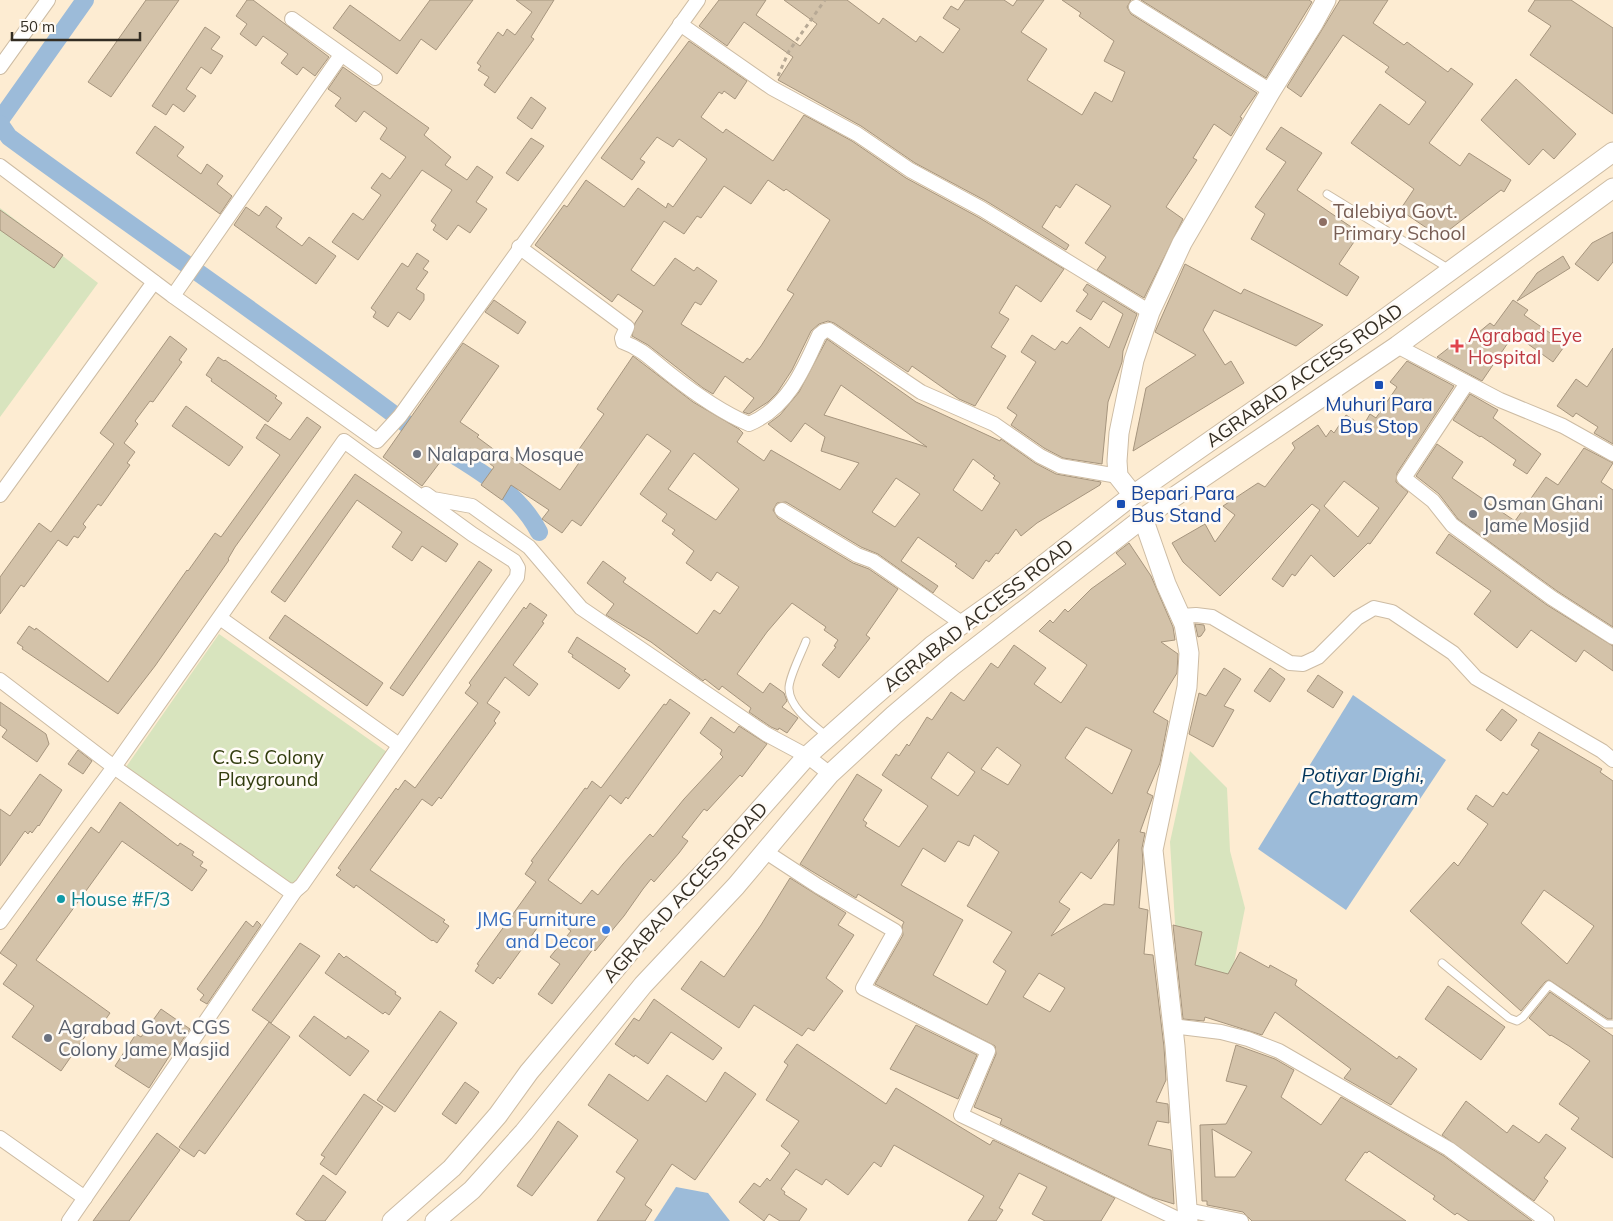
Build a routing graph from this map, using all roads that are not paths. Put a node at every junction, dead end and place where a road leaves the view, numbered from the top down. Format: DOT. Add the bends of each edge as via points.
graph roads {
  1 [pos="48,0"];
  2 [pos="698,0"];
  3 [pos="1326,0"];
  4 [pos="1136,7"];
  5 [pos="292,18"];
  6 [pos="680,24"];
  7 [pos="341,55"];
  8 [pos="0,67"];
  9 [pos="375,78"];
  10 [pos="1271,91"];
  11 [pos="1613,152"];
  12 [pos="0,166"];
  13 [pos="1613,188"];
  14 [pos="1327,194"];
  15 [pos="519,247"];
  16 [pos="1451,270"];
  17 [pos="154,282"];
  18 [pos="174,296"];
  19 [pos="1150,312"];
  20 [pos="1396,346"];
  21 [pos="1467,383"];
  22 [pos="380,438"];
  23 [pos="1613,454"];
  24 [pos="1118,476"];
  25 [pos="0,495"];
  26 [pos="1134,495"];
  27 [pos="782,510"];
  28 [pos="1143,518"];
  29 [pos="1181,616"];
  30 [pos="220,618"];
  31 [pos="963,624"];
  32 [pos="1613,637"];
  33 [pos="806,641"];
  34 [pos="0,680"];
  35 [pos="828,737"];
  36 [pos="399,745"];
  37 [pos="807,756"];
  38 [pos="1613,760"];
  39 [pos="114,767"];
  40 [pos="830,774"];
  41 [pos="766,852"];
  42 [pos="295,891"];
  43 [pos="0,922"];
  44 [pos="1442,963"];
  45 [pos="1613,1024"];
  46 [pos="1172,1026"];
  47 [pos="0,1138"];
  48 [pos="85,1198"];
  49 [pos="1186,1217"];
  50 [pos="69,1221"];
  51 [pos="392,1221"];
  52 [pos="435,1221"];
  53 [pos="1241,1221"];
  54 [pos="1547,1221"];
  1 -- 8 [label="street"];
  2 -- 6 [label="street"];
  3 -- 10 [label="main road"];
  4 -- 10 [label="street"];
  5 -- 7 [label="street"];
  6 -- 15 [label="street"];
  6 -- 19 [label="street" via="772,88 857,134 910,170 982,209"];
  7 -- 9 [label="street"];
  7 -- 18 [label="street"];
  10 -- 19 [label="main road" via="1182,243"];
  11 -- 16 [label="main road, AGRABAD ACCESS ROAD"];
  12 -- 17 [label="street"];
  13 -- 20 [label="main road, AGRABAD ACCESS ROAD"];
  14 -- 16 [label="lane"];
  15 -- 22 [label="street" via="400,416"];
  15 -- 24 [label="street" via="627,327 623,342 648,354 670,374 719,408 749,424 764,418 792,390 819,335 829,330 921,392 994,424 1040,456 1060,466"];
  16 -- 26 [label="main road, AGRABAD ACCESS ROAD"];
  17 -- 18 [label="street"];
  17 -- 25 [label="street"];
  18 -- 22 [label="street"];
  19 -- 24 [label="main road" via="1134,360 1119,433"];
  20 -- 21 [label="street"];
  20 -- 28 [label="main road, AGRABAD ACCESS ROAD"];
  21 -- 23 [label="street" via="1563,426"];
  21 -- 32 [label="street" via="1404,478 1433,501 1452,525 1552,598"];
  22 -- 37 [label="street" via="376,457 433,499 472,506 529,547 581,608 766,734"];
  24 -- 26 [label="main road"];
  26 -- 31 [label="main road, AGRABAD ACCESS ROAD"];
  27 -- 31 [label="street" via="856,555 874,561"];
  28 -- 29 [label="main road"];
  28 -- 40 [label="main road, AGRABAD ACCESS ROAD" via="952,666"];
  29 -- 38 [label="street" via="1212,617 1290,663 1303,664 1318,657 1357,618 1374,608 1392,612 1453,653 1476,678"];
  29 -- 46 [label="main road" via="1190,653 1187,687 1153,850"];
  30 -- 36 [label="street"];
  30 -- 36 [label="street" via="344,441 514,561 518,568 517,577"];
  30 -- 39 [label="street"];
  31 -- 35 [label="main road, AGRABAD ACCESS ROAD" via="933,645"];
  33 -- 35 [label="lane" via="788,688 802,713"];
  34 -- 39 [label="street"];
  35 -- 37 [label="main road, AGRABAD ACCESS ROAD"];
  36 -- 42 [label="street"];
  37 -- 40 [label="street"];
  37 -- 51 [label="main road, AGRABAD ACCESS ROAD" via="709,867 648,930 452,1168"];
  39 -- 42 [label="street" via="288,890"];
  39 -- 43 [label="street"];
  40 -- 41 [label="main road, AGRABAD ACCESS ROAD"];
  41 -- 49 [label="street" via="895,931 863,988 988,1051 961,1116"];
  41 -- 52 [label="main road, AGRABAD ACCESS ROAD" via="643,985 479,1183"];
  42 -- 48 [label="street"];
  44 -- 45 [label="lane" via="1509,1018 1517,1021 1549,985 1606,1024"];
  46 -- 49 [label="main road"];
  46 -- 54 [label="street" via="1221,1032 1279,1051 1449,1149"];
  47 -- 48 [label="street"];
  48 -- 50 [label="street"];
  49 -- 53 [label="street"];
}
